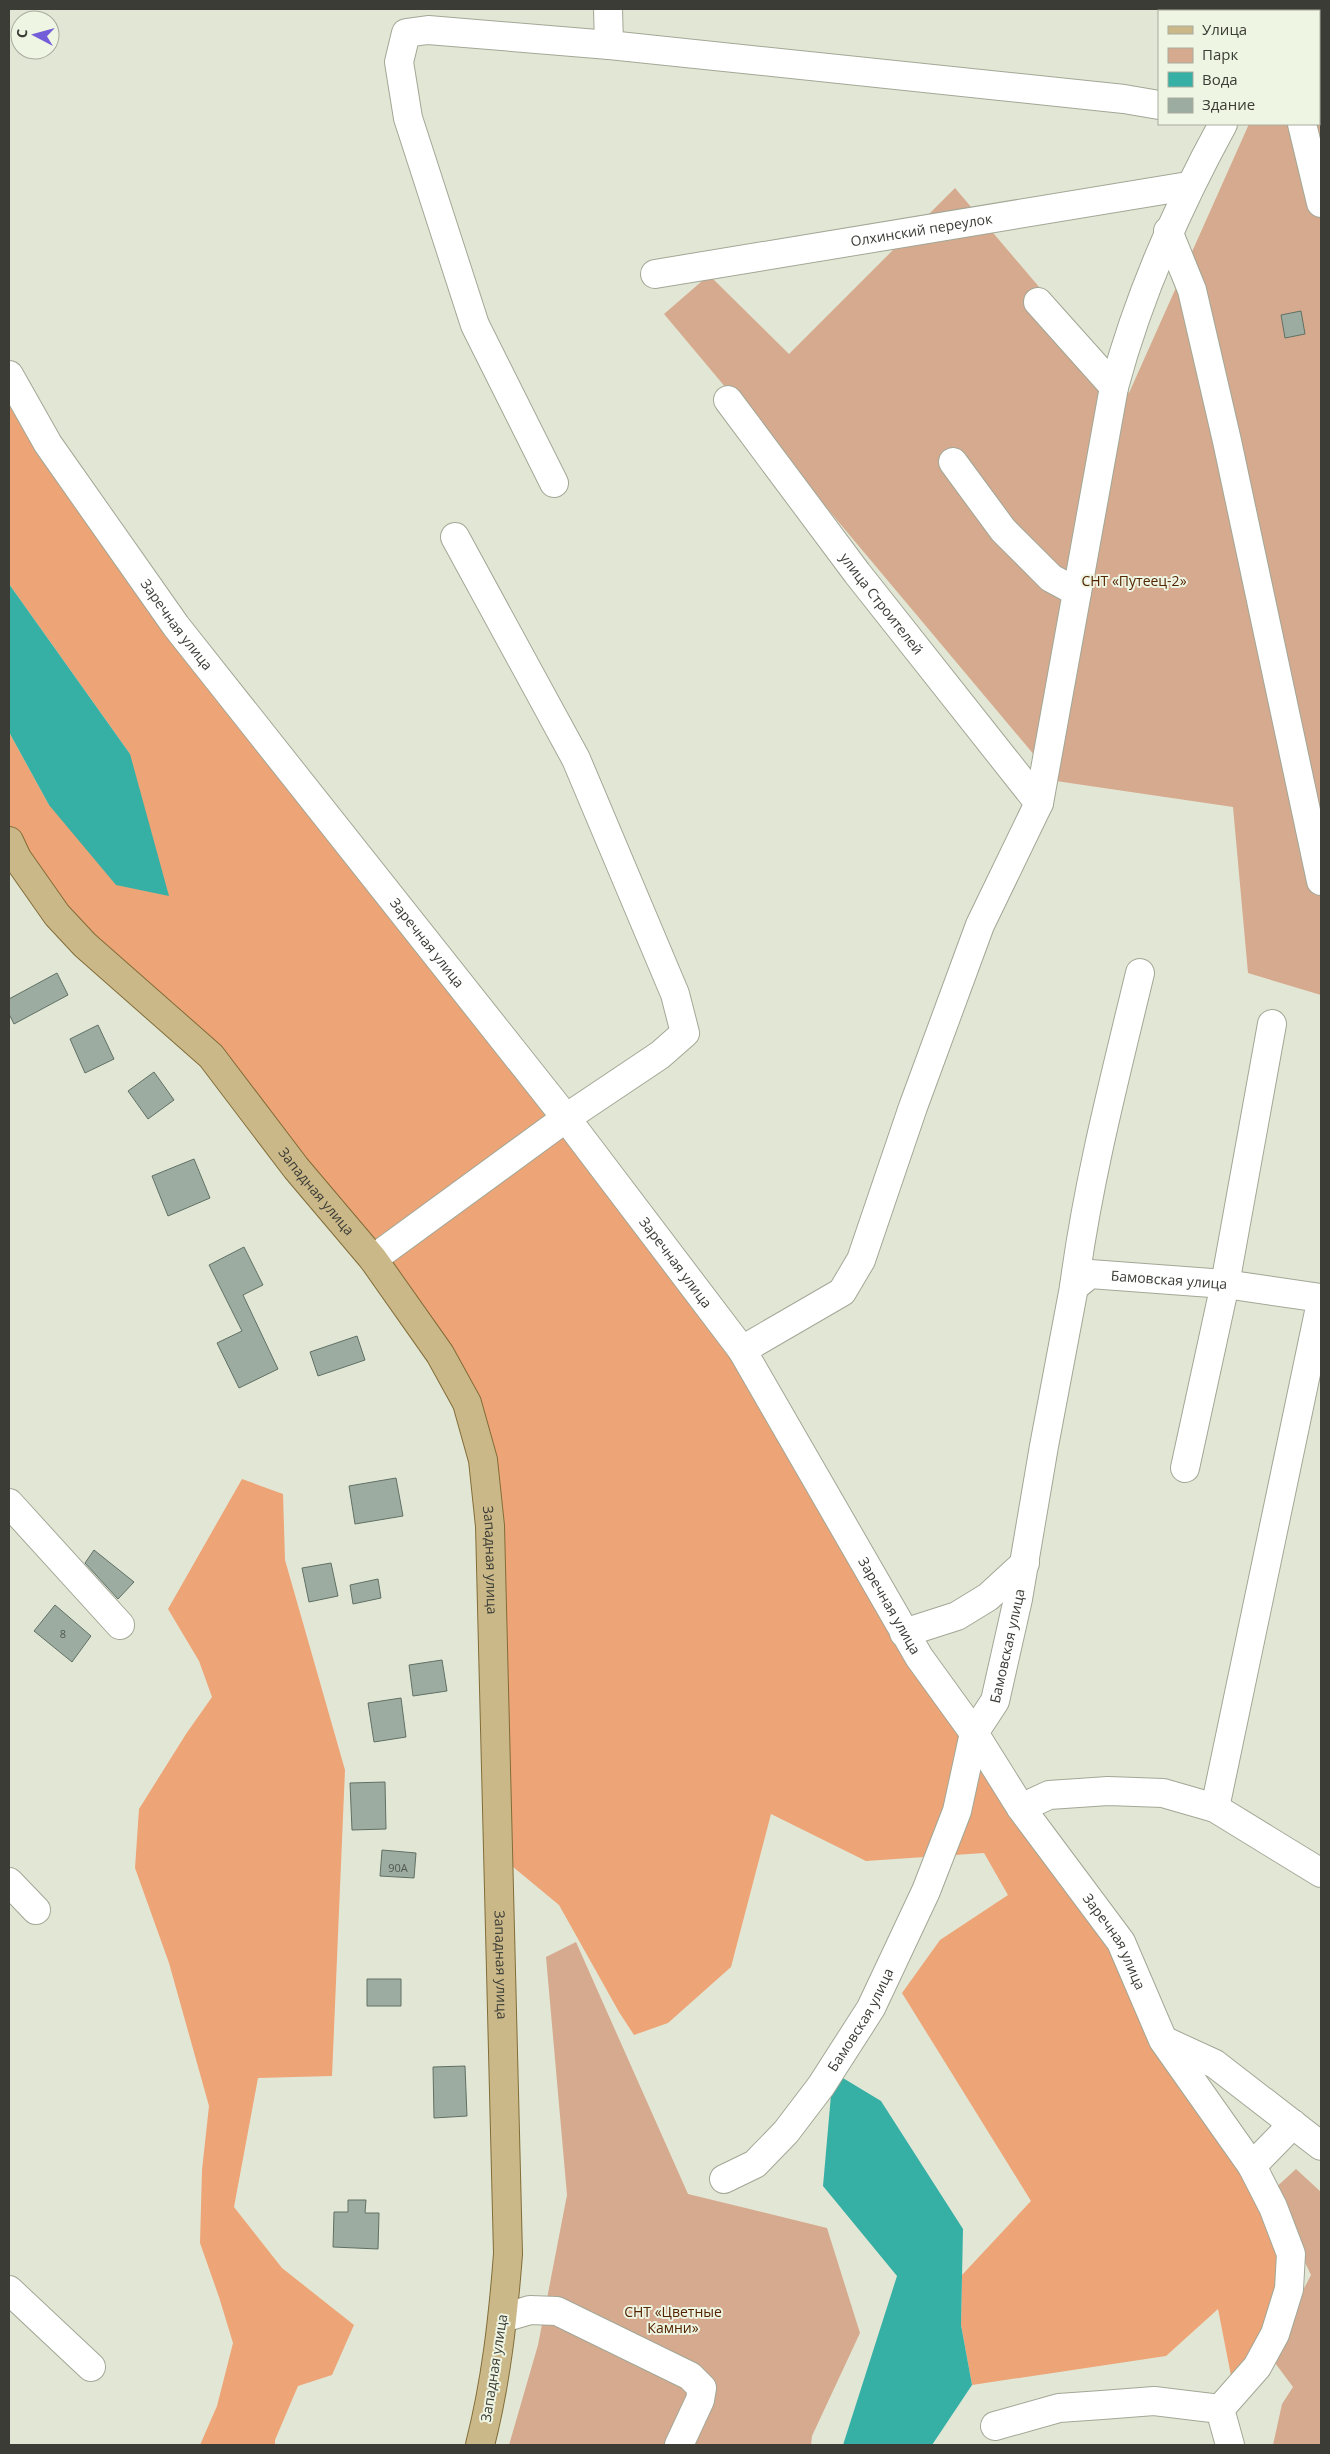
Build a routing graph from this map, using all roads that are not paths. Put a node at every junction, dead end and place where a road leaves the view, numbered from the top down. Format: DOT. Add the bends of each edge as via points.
graph roads {
  1 [pos="608,9"];
  2 [pos="609,45"];
  3 [pos="1158,104"];
  4 [pos="1222,125"];
  5 [pos="1302,125"];
  6 [pos="1188,186"];
  7 [pos="1321,203"];
  8 [pos="1168,231"];
  9 [pos="655,274"];
  10 [pos="1038,302"];
  11 [pos="9,375"];
  12 [pos="1114,387"];
  13 [pos="728,400"];
  14 [pos="953,462"];
  15 [pos="554,483"];
  16 [pos="456,537"];
  17 [pos="1077,592"];
  18 [pos="1039,803"];
  19 [pos="9,841"];
  20 [pos="1321,881"];
  21 [pos="1140,973"];
  22 [pos="1272,1024"];
  23 [pos="566,1118"];
  24 [pos="373,1259"];
  25 [pos="1225,1284"];
  26 [pos="1074,1287"];
  27 [pos="1321,1298"];
  28 [pos="1321,1302"];
  29 [pos="742,1350"];
  30 [pos="1185,1468"];
  31 [pos="9,1502"];
  32 [pos="1025,1563"];
  33 [pos="120,1625"];
  34 [pos="904,1633"];
  35 [pos="974,1733"];
  36 [pos="1021,1808"];
  37 [pos="1215,1808"];
  38 [pos="1321,1873"];
  39 [pos="9,1882"];
  40 [pos="36,1910"];
  41 [pos="1163,2040"];
  42 [pos="1293,2124"];
  43 [pos="1321,2146"];
  44 [pos="1252,2166"];
  45 [pos="724,2179"];
  46 [pos="9,2290"];
  47 [pos="503,2318"];
  48 [pos="91,2367"];
  49 [pos="1220,2409"];
  50 [pos="995,2426"];
  51 [pos="480,2445"];
  52 [pos="679,2445"];
  53 [pos="1230,2445"];
  1 -- 2 [label="street"];
  2 -- 3 [label="street"];
  2 -- 15 [label="street" via="428,30 406,33 399,62 408,118 475,324"];
  4 -- 6 [label="street"];
  5 -- 7 [label="street"];
  6 -- 8 [label="street"];
  6 -- 9 [label="street, Олхинский переулок"];
  8 -- 12 [label="street"];
  8 -- 20 [label="street" via="1192,290"];
  10 -- 12 [label="street"];
  11 -- 23 [label="street, Заречная улица" via="48,444 176,626"];
  12 -- 17 [label="street"];
  13 -- 18 [label="street, улица Строителей" via="857,573"];
  14 -- 17 [label="street" via="1003,530 1051,578"];
  16 -- 23 [label="street" via="576,759 675,994 685,1033 660,1056"];
  17 -- 18 [label="street"];
  18 -- 29 [label="street" via="980,926 861,1260 842,1292"];
  19 -- 24 [label="main road, Западная улица" via="17,858 57,914 85,946 211,1056 296,1168"];
  21 -- 26 [label="street" via="1099,1141"];
  22 -- 25 [label="street"];
  23 -- 24 [label="street"];
  23 -- 29 [label="street, Заречная улица"];
  24 -- 47 [label="main road, Западная улица" via="440,1354 467,1403 483,1460 490,1526 500,1866 508,2254"];
  25 -- 26 [label="street, Бамовская улица" via="1090,1274"];
  25 -- 27 [label="street, Бамовская улица"];
  25 -- 30 [label="street"];
  26 -- 32 [label="street, Бамовская улица"];
  28 -- 37 [label="street"];
  29 -- 34 [label="street, Заречная улица"];
  31 -- 33 [label="street"];
  32 -- 34 [label="street" via="988,1597 957,1616"];
  32 -- 35 [label="street, Бамовская улица" via="995,1701"];
  34 -- 35 [label="street, Заречная улица"];
  35 -- 36 [label="street, Заречная улица"];
  35 -- 45 [label="street, Бамовская улица" via="957,1812 926,1891 871,2008 821,2086 786,2132 755,2164"];
  36 -- 37 [label="street" via="1049,1795 1108,1791 1163,1793"];
  36 -- 41 [label="street, Заречная улица" via="1121,1942"];
  37 -- 38 [label="street"];
  39 -- 40 [label="street"];
  41 -- 42 [label="street" via="1215,2064"];
  41 -- 44 [label="street, Заречная улица"];
  42 -- 43 [label="street"];
  42 -- 44 [label="street"];
  44 -- 49 [label="street, Заречная улица" via="1273,2207 1291,2254 1289,2289 1275,2334 1257,2366"];
  46 -- 48 [label="street"];
  47 -- 51 [label="main road, Западная улица" via="490,2408"];
  47 -- 52 [label="street" via="530,2310 557,2310 690,2376 702,2388 700,2400"];
  49 -- 50 [label="street" via="1154,2401 1085,2406 1059,2408"];
  49 -- 53 [label="street"];
}
